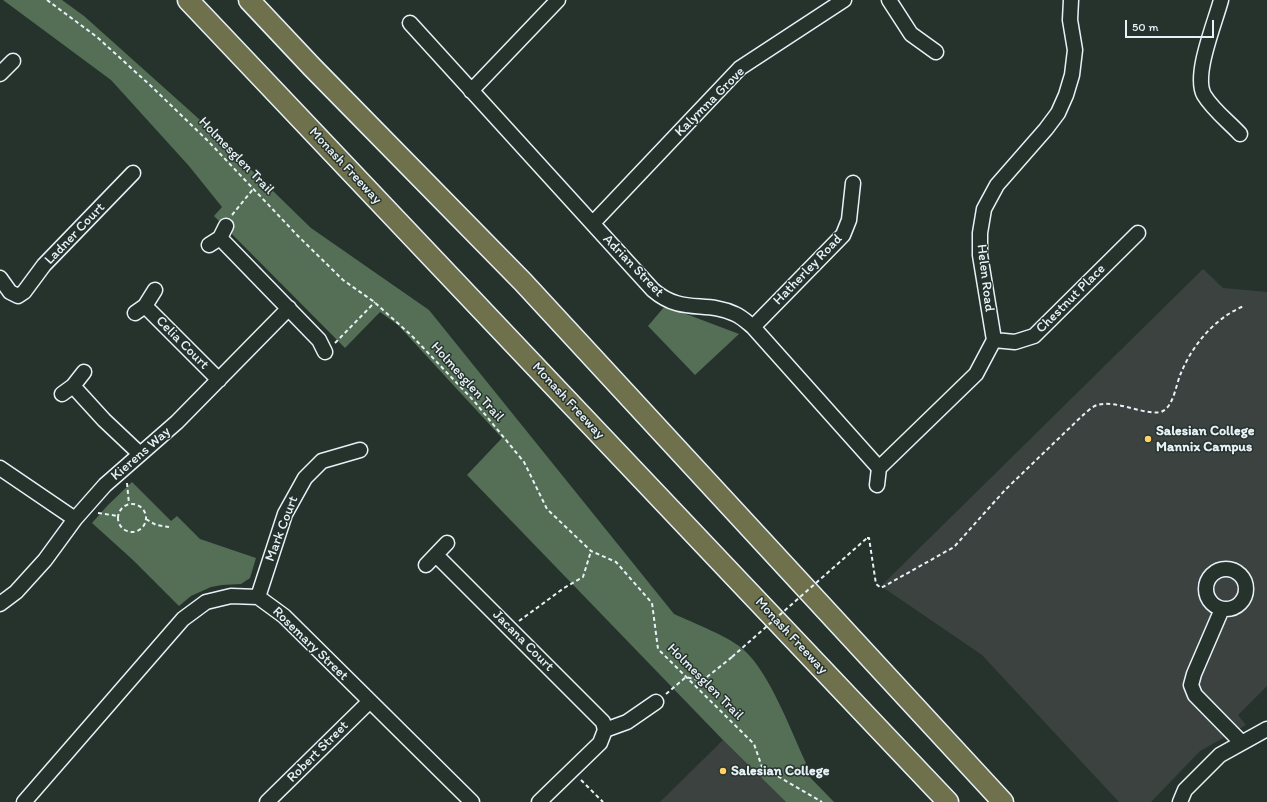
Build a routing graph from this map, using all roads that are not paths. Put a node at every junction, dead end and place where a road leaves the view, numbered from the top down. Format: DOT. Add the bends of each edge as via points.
graph roads {
  1 [pos="188,0"];
  2 [pos="249,0"];
  3 [pos="558,0"];
  4 [pos="844,0"];
  5 [pos="889,0"];
  6 [pos="1071,0"];
  7 [pos="1221,0"];
  8 [pos="410,23"];
  9 [pos="936,52"];
  10 [pos="13,61"];
  11 [pos="0,74"];
  12 [pos="471,91"];
  13 [pos="1240,134"];
  14 [pos="134,173"];
  15 [pos="854,183"];
  16 [pos="593,223"];
  17 [pos="1138,233"];
  18 [pos="218,236"];
  19 [pos="0,278"];
  20 [pos="155,290"];
  21 [pos="289,308"];
  22 [pos="753,327"];
  23 [pos="994,340"];
  24 [pos="325,352"];
  25 [pos="84,372"];
  26 [pos="219,380"];
  27 [pos="360,450"];
  28 [pos="140,454"];
  29 [pos="0,468"];
  30 [pos="879,468"];
  31 [pos="878,485"];
  32 [pos="75,519"];
  33 [pos="447,543"];
  34 [pos="436,555"];
  35 [pos="426,566"];
  36 [pos="258,597"];
  37 [pos="0,604"];
  38 [pos="1222,609"];
  39 [pos="369,702"];
  40 [pos="656,702"];
  41 [pos="1267,729"];
  42 [pos="605,730"];
  43 [pos="1242,743"];
  44 [pos="24,802"];
  45 [pos="267,802"];
  46 [pos="472,802"];
  47 [pos="539,802"];
  48 [pos="948,802"];
  49 [pos="1003,802"];
  50 [pos="1180,802"];
  1 -- 48 [label="highway, Monash Freeway"];
  2 -- 49 [label="highway" via="523,282"];
  3 -- 12 [label="street"];
  4 -- 16 [label="street, Kalymna Grove" via="740,68"];
  5 -- 9 [label="street" via="911,34"];
  6 -- 23 [label="street, Helen Road" via="1070,20 1075,50 1066,95 1054,118 997,185 984,209 980,255"];
  7 -- 13 [label="street" via="1201,70 1201,88 1211,104"];
  8 -- 12 [label="street, Adrian Street"];
  10 -- 11 [label="street"];
  12 -- 16 [label="street, Adrian Street"];
  14 -- 19 [label="street, Ladner Court" via="44,265 24,292 18,296 10,292"];
  15 -- 22 [label="street, Hatherley Road" via="850,220 843,235"];
  16 -- 22 [label="street, Adrian Street" via="664,299 678,304 736,314"];
  17 -- 23 [label="street, Chestnut Place" via="1034,336 1015,342"];
  18 -- 21 [label="street"];
  20 -- 26 [label="street, Celia Court" via="140,310"];
  21 -- 24 [label="street" via="320,340"];
  21 -- 26 [label="street, Kierens Way"];
  22 -- 30 [label="street, Adrian Street"];
  23 -- 30 [label="street" via="976,374"];
  25 -- 28 [label="street" via="67,390"];
  26 -- 28 [label="street, Kierens Way"];
  27 -- 36 [label="street, Mark Court" via="322,461 302,483 285,514"];
  28 -- 32 [label="street, Kierens Way" via="105,485"];
  29 -- 32 [label="street"];
  30 -- 31 [label="street"];
  32 -- 37 [label="street, Kierens Way" via="45,560 16,592"];
  33 -- 34 [label="street"];
  34 -- 35 [label="street"];
  34 -- 42 [label="street, Jacana Court" via="603,722"];
  36 -- 39 [label="street, Rosemary Street" via="284,616"];
  36 -- 44 [label="street, Rosemary Street" via="231,596 206,602 183,620"];
  38 -- 43 [label="street" via="1191,684 1195,695"];
  39 -- 45 [label="street, Robert Street"];
  39 -- 46 [label="street, Rosemary Street"];
  40 -- 42 [label="street" via="627,722"];
  41 -- 43 [label="street"];
  42 -- 47 [label="street" via="600,742"];
  43 -- 50 [label="street" via="1220,755 1185,790"];
}
